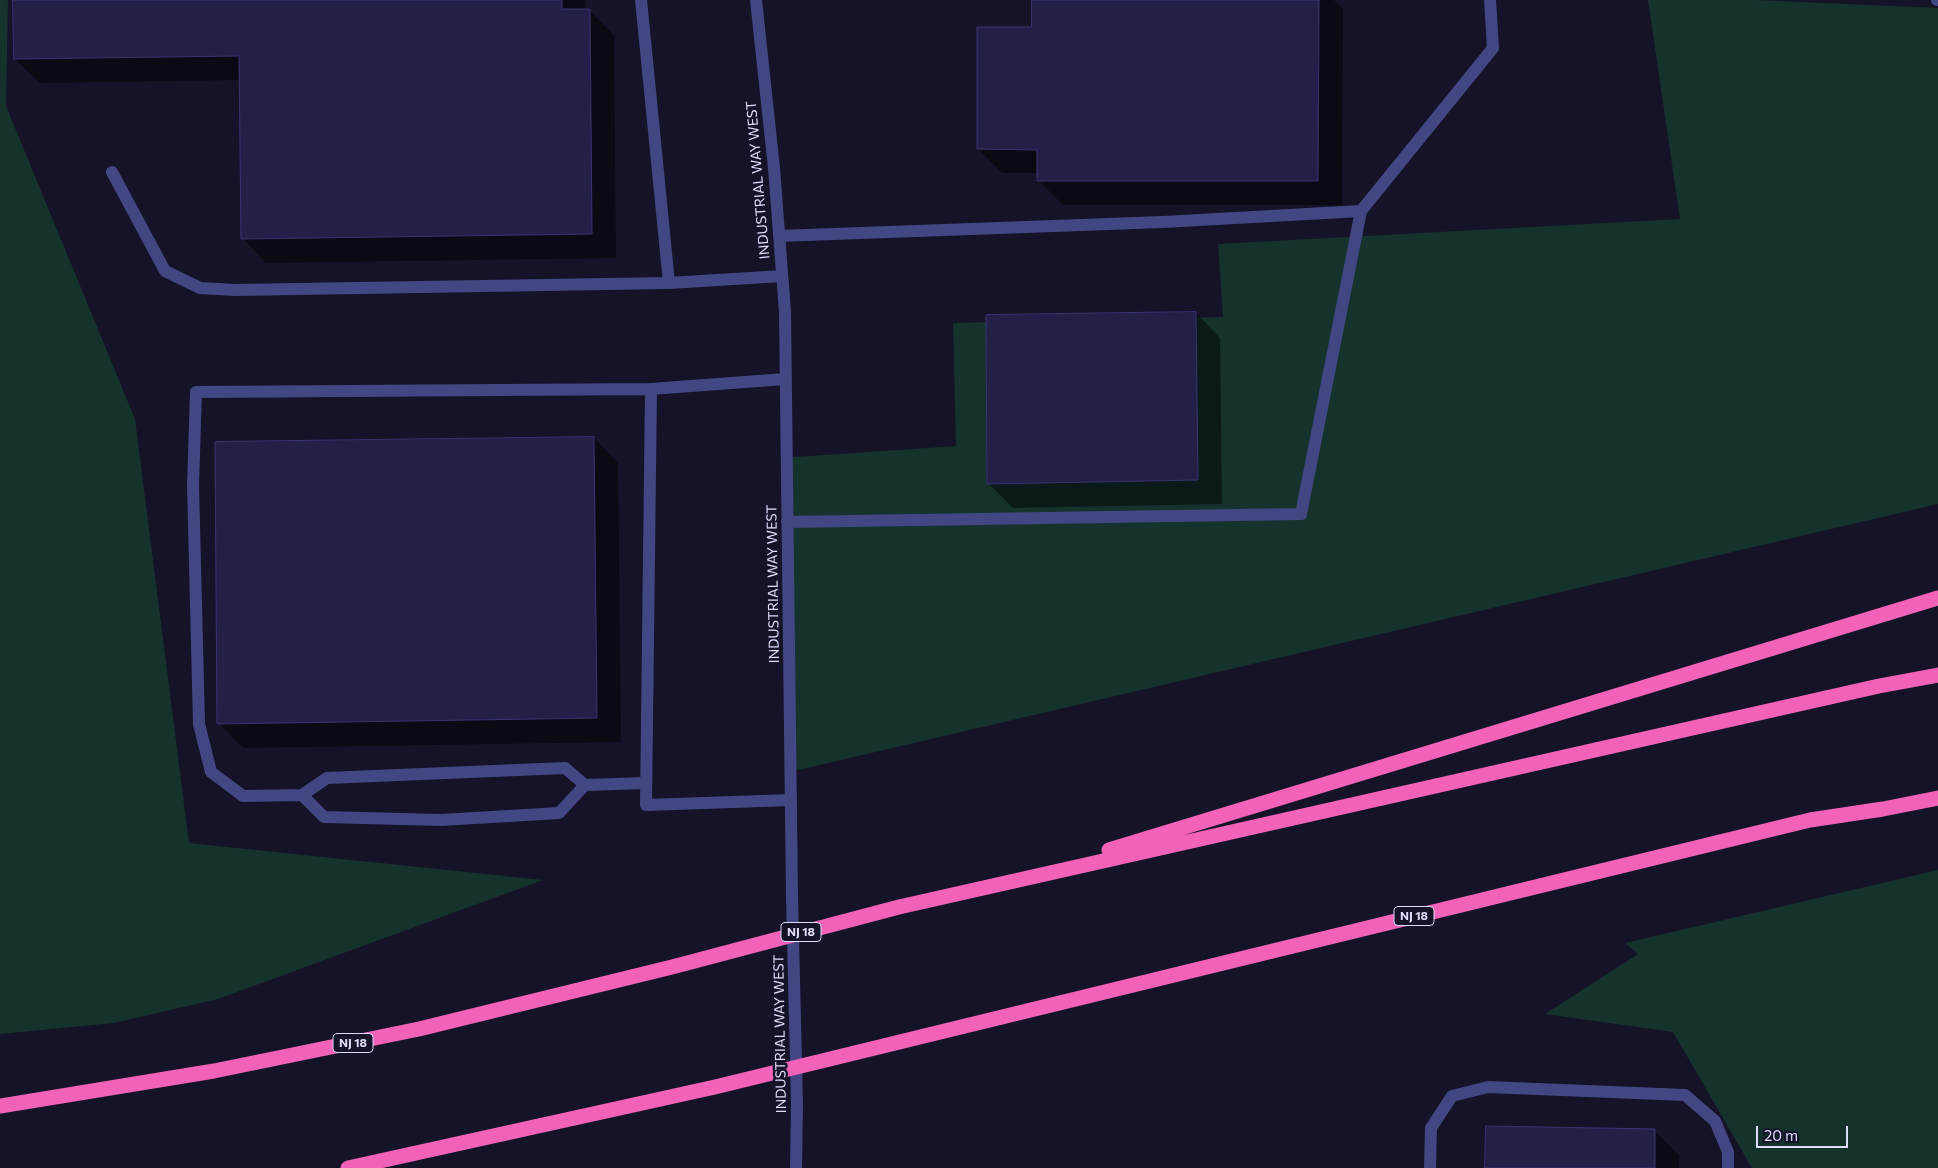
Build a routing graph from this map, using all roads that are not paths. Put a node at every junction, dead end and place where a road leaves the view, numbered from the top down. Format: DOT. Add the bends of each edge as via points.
graph roads {
  1 [pos="641,0"];
  2 [pos="756,0"];
  3 [pos="1490,0"];
  4 [pos="112,172"];
  5 [pos="1362,211"];
  6 [pos="779,236"];
  7 [pos="782,276"];
  8 [pos="669,283"];
  9 [pos="785,379"];
  10 [pos="651,389"];
  11 [pos="787,522"];
  12 [pos="1938,598"];
  13 [pos="1938,675"];
  14 [pos="646,783"];
  15 [pos="585,785"];
  16 [pos="302,795"];
  17 [pos="1938,798"];
  18 [pos="791,800"];
  19 [pos="989,886"];
  20 [pos="0,1106"];
  21 [pos="348,1168"];
  22 [pos="796,1168"];
  23 [pos="1430,1168"];
  24 [pos="1728,1168"];
  1 -- 8 [label="street"];
  2 -- 6 [label="street, INDUSTRIAL WAY WEST"];
  3 -- 5 [label="street" via="1493,48"];
  4 -- 8 [label="street" via="164,271 200,288"];
  5 -- 6 [label="street"];
  5 -- 11 [label="street" via="1301,514"];
  6 -- 7 [label="street, INDUSTRIAL WAY WEST"];
  7 -- 8 [label="street"];
  7 -- 9 [label="street, INDUSTRIAL WAY WEST"];
  9 -- 10 [label="street"];
  9 -- 11 [label="street, INDUSTRIAL WAY WEST"];
  10 -- 14 [label="street"];
  10 -- 16 [label="street" via="196,392 193,485 199,724 211,772 243,796"];
  11 -- 18 [label="street, INDUSTRIAL WAY WEST"];
  12 -- 19 [label="highway"];
  13 -- 19 [label="highway, NJ 18"];
  14 -- 15 [label="street"];
  14 -- 18 [label="street" via="646,805"];
  15 -- 16 [label="street" via="565,768 327,778"];
  15 -- 16 [label="street" via="559,813 441,820 324,817"];
  17 -- 21 [label="highway, NJ 18" via="1810,820 715,1087"];
  18 -- 22 [label="street, INDUSTRIAL WAY WEST"];
  19 -- 20 [label="highway, NJ 18" via="419,1029 214,1071"];
  23 -- 24 [label="street" via="1432,1128 1452,1096 1488,1087 1685,1095 1715,1122 1728,1152"];
}
